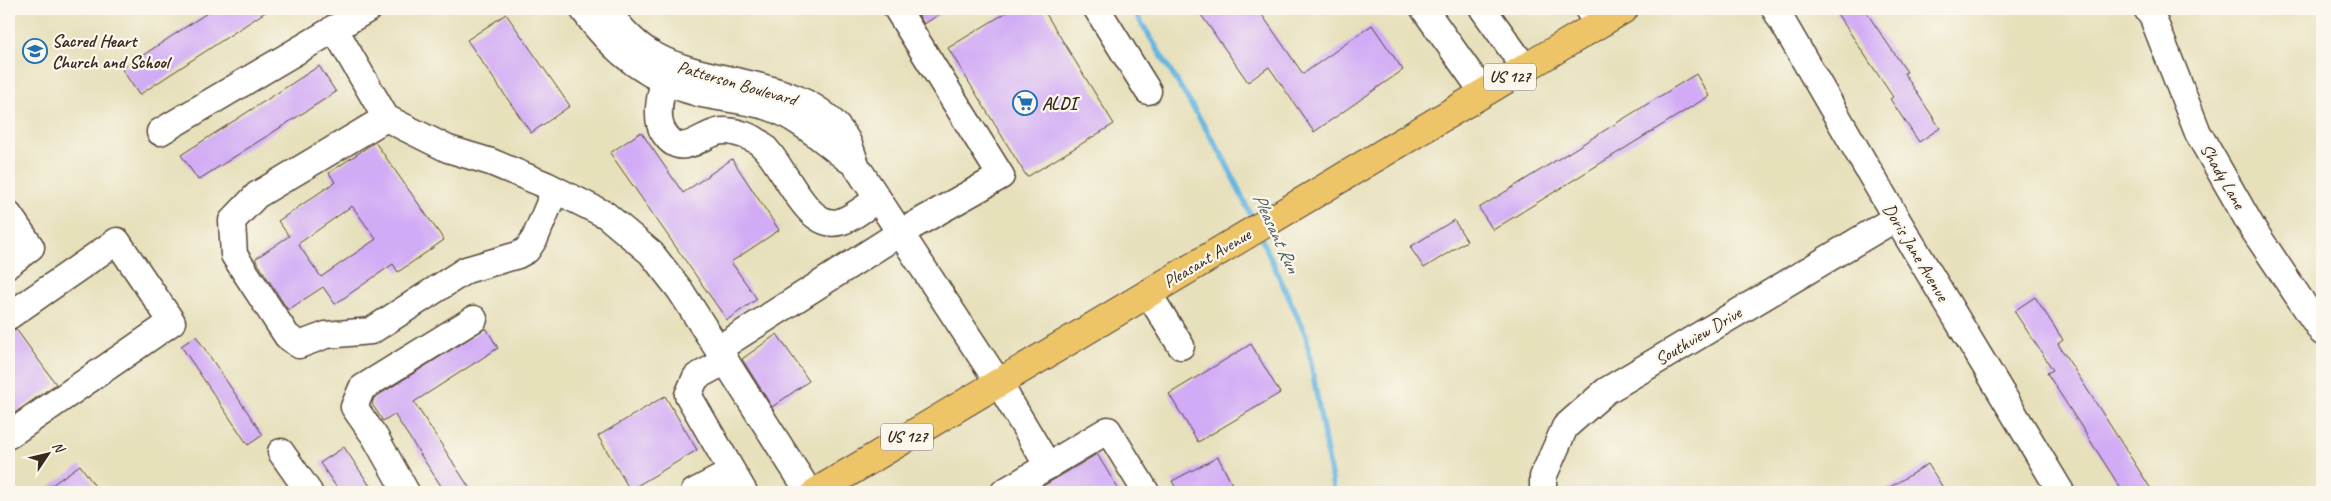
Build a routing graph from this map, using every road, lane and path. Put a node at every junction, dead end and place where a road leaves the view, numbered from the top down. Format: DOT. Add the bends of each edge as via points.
graph roads {
  1 [pos="368,9"];
  2 [pos="584,9"];
  3 [pos="606,9"];
  4 [pos="898,9"];
  5 [pos="1097,9"];
  6 [pos="1424,9"];
  7 [pos="1483,9"];
  8 [pos="1624,9"];
  9 [pos="1775,9"];
  10 [pos="2147,9"];
  11 [pos="1593,17"];
  12 [pos="334,28"];
  13 [pos="1525,68"];
  14 [pos="667,71"];
  15 [pos="1148,91"];
  16 [pos="1484,92"];
  17 [pos="386,118"];
  18 [pos="160,132"];
  19 [pos="555,190"];
  20 [pos="878,199"];
  21 [pos="9,215"];
  22 [pos="1896,218"];
  23 [pos="900,233"];
  24 [pos="9,264"];
  25 [pos="1148,293"];
  26 [pos="9,316"];
  27 [pos="474,320"];
  28 [pos="2322,332"];
  29 [pos="1181,346"];
  30 [pos="722,355"];
  31 [pos="998,382"];
  32 [pos="9,435"];
  33 [pos="281,452"];
  34 [pos="1048,466"];
  35 [pos="738,482"];
  36 [pos="2052,490"];
  37 [pos="309,492"];
  38 [pos="406,492"];
  39 [pos="694,492"];
  40 [pos="809,492"];
  41 [pos="816,492"];
  42 [pos="1004,492"];
  43 [pos="1146,492"];
  44 [pos="1543,492"];
  1 -- 12 [label="street"];
  2 -- 14 [label="street, Patterson Boulevard" via="617,51 634,64"];
  3 -- 14 [label="street, Patterson Boulevard" via="623,30"];
  4 -- 23 [label="street" via="1001,176"];
  5 -- 15 [label="street"];
  6 -- 16 [label="street"];
  7 -- 13 [label="street"];
  8 -- 11 [label="main road, Pleasant Avenue / US 127"];
  9 -- 22 [label="street, Doris Jane Avenue"];
  10 -- 28 [label="street, Shady Lane" via="2198,133 2253,229"];
  11 -- 13 [label="main road, Pleasant Avenue / US 127"];
  12 -- 17 [label="street"];
  12 -- 18 [label="street"];
  13 -- 16 [label="main road, Pleasant Avenue / US 127"];
  14 -- 20 [label="street, Patterson Boulevard" via="697,72 786,94 809,104 846,138 857,167"];
  14 -- 20 [label="street" via="660,119 663,132 674,142 692,145 716,132 727,131 754,139 766,147 807,209 826,222 840,222"];
  16 -- 25 [label="main road, Pleasant Avenue / US 127"];
  17 -- 19 [label="street" via="448,150 491,162"];
  17 -- 19 [label="street" via="257,195 232,221 234,255 287,336 299,345 326,335 371,330 466,270 527,250"];
  19 -- 30 [label="street" via="606,215 651,253 680,290"];
  20 -- 23 [label="street, Patterson Boulevard"];
  21 -- 24 [label="street" via="31,247"];
  22 -- 36 [label="street, Doris Jane Avenue"];
  22 -- 44 [label="street, Southview Drive" via="1606,391 1565,427 1543,477"];
  23 -- 30 [label="street"];
  23 -- 31 [label="street, Patterson Boulevard"];
  25 -- 29 [label="street"];
  25 -- 31 [label="main road, Pleasant Avenue / US 127"];
  26 -- 32 [label="street" via="117,241 172,322"];
  27 -- 38 [label="street" via="362,388 354,407"];
  30 -- 35 [label="street" via="696,377 688,395"];
  30 -- 40 [label="street"];
  31 -- 34 [label="street, Patterson Boulevard"];
  31 -- 41 [label="main road, Pleasant Avenue / US 127"];
  33 -- 37 [label="street"];
  34 -- 42 [label="street"];
  34 -- 43 [label="street" via="1108,430"];
  35 -- 39 [label="street"];
}
